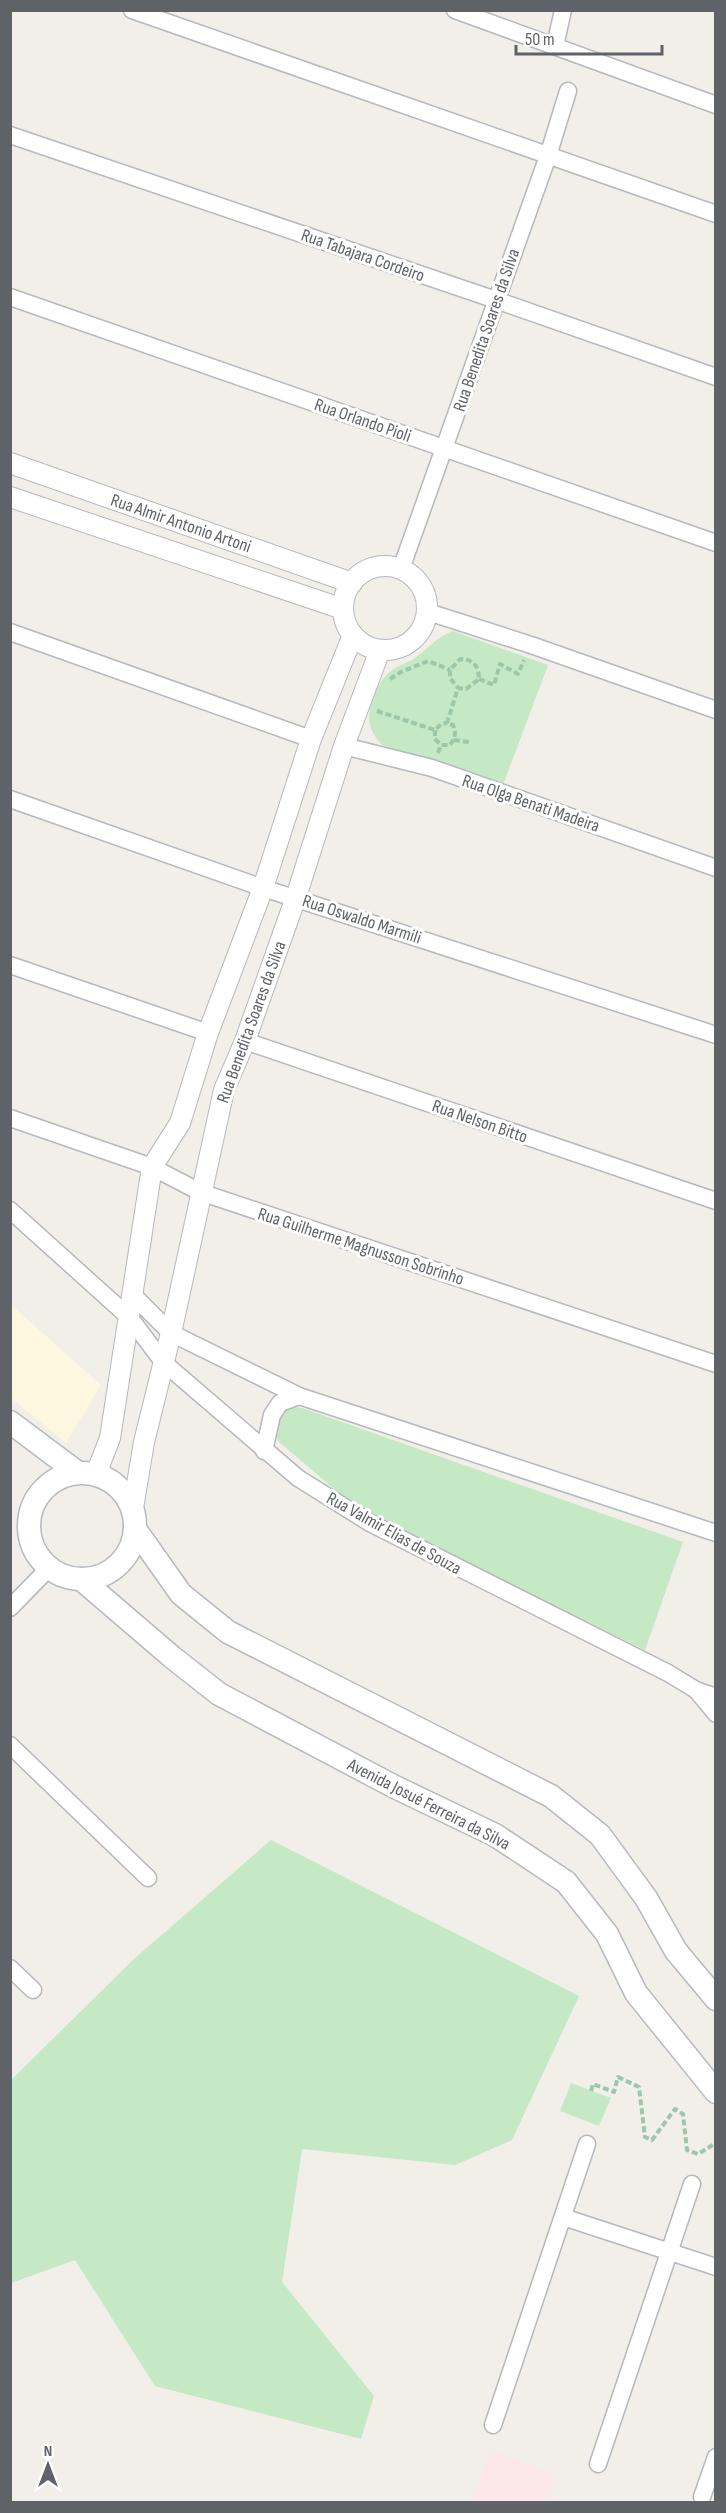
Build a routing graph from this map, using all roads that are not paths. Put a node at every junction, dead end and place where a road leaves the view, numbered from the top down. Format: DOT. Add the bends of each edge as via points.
graph roads {
  1 [pos="132,10"];
  2 [pos="455,10"];
  3 [pos="563,10"];
  4 [pos="555,46"];
  5 [pos="568,91"];
  6 [pos="716,105"];
  7 [pos="10,135"];
  8 [pos="548,156"];
  9 [pos="716,214"];
  10 [pos="10,297"];
  11 [pos="496,300"];
  12 [pos="716,377"];
  13 [pos="445,448"];
  14 [pos="10,463"];
  15 [pos="10,497"];
  16 [pos="716,543"];
  17 [pos="401,569"];
  18 [pos="352,583"];
  19 [pos="343,609"];
  20 [pos="428,612"];
  21 [pos="10,632"];
  22 [pos="353,635"];
  23 [pos="380,650"];
  24 [pos="716,710"];
  25 [pos="311,739"];
  26 [pos="344,746"];
  27 [pos="10,799"];
  28 [pos="716,868"];
  29 [pos="264,888"];
  30 [pos="296,897"];
  31 [pos="10,965"];
  32 [pos="208,1033"];
  33 [pos="716,1035"];
  34 [pos="245,1041"];
  35 [pos="13,1124"];
  36 [pos="152,1167"];
  37 [pos="200,1192"];
  38 [pos="716,1201"];
  39 [pos="10,1210"];
  40 [pos="133,1295"];
  41 [pos="130,1318"];
  42 [pos="171,1334"];
  43 [pos="163,1362"];
  44 [pos="716,1364"];
  45 [pos="299,1396"];
  46 [pos="10,1422"];
  47 [pos="264,1450"];
  48 [pos="87,1474"];
  49 [pos="10,1518"];
  50 [pos="134,1519"];
  51 [pos="716,1533"];
  52 [pos="31,1538"];
  53 [pos="50,1567"];
  54 [pos="81,1579"];
  55 [pos="10,1608"];
  56 [pos="696,1690"];
  57 [pos="716,1697"];
  58 [pos="716,1714"];
  59 [pos="10,1745"];
  60 [pos="148,1878"];
  61 [pos="10,1968"];
  62 [pos="33,1990"];
  63 [pos="716,1999"];
  64 [pos="716,2092"];
  65 [pos="587,2144"];
  66 [pos="692,2184"];
  67 [pos="563,2217"];
  68 [pos="668,2252"];
  69 [pos="716,2267"];
  70 [pos="494,2426"];
  71 [pos="716,2457"];
  72 [pos="598,2464"];
  73 [pos="702,2497"];
  1 -- 8 [label="street"];
  2 -- 4 [label="street"];
  3 -- 4 [label="street"];
  4 -- 6 [label="street"];
  5 -- 8 [label="street, Rua Benedita Soares da Silva"];
  7 -- 11 [label="street, Rua Tabajara Cordeiro"];
  8 -- 9 [label="street"];
  8 -- 11 [label="street, Rua Benedita Soares da Silva"];
  10 -- 13 [label="street, Rua Orlando Pioli"];
  11 -- 12 [label="street, Rua Tabajara Cordeiro"];
  11 -- 13 [label="street, Rua Benedita Soares da Silva"];
  13 -- 16 [label="street, Rua Orlando Pioli"];
  13 -- 17 [label="street, Rua Benedita Soares da Silva"];
  14 -- 18 [label="street, Rua Almir Antonio Artoni"];
  15 -- 19 [label="street, Rua Almir Antonio Artoni"];
  17 -- 18 [label="street" via="374,568"];
  17 -- 20 [label="street" via="421,586"];
  18 -- 19 [label="street"];
  19 -- 22 [label="street"];
  20 -- 23 [label="street" via="417,637 405,646"];
  20 -- 24 [label="street"];
  21 -- 25 [label="street"];
  22 -- 23 [label="street"];
  22 -- 25 [label="street, Rua Benedita Soares da Silva"];
  23 -- 26 [label="street, Rua Benedita Soares da Silva"];
  25 -- 29 [label="street, Rua Benedita Soares da Silva"];
  26 -- 28 [label="street, Rua Olga Benati Madeira" via="432,768"];
  26 -- 30 [label="street, Rua Benedita Soares da Silva"];
  27 -- 29 [label="street, Rua Oswaldo Marmili"];
  29 -- 30 [label="street, Rua Oswaldo Marmili"];
  29 -- 32 [label="street, Rua Benedita Soares da Silva"];
  30 -- 33 [label="street, Rua Oswaldo Marmili"];
  30 -- 34 [label="street, Rua Benedita Soares da Silva"];
  31 -- 32 [label="street"];
  32 -- 36 [label="street, Rua Benedita Soares da Silva" via="180,1123"];
  34 -- 37 [label="street, Rua Benedita Soares da Silva" via="224,1090"];
  34 -- 38 [label="street, Rua Nelson Bitto"];
  35 -- 36 [label="street, Rua Guilherme Magnusson Sobrinho"];
  36 -- 37 [label="street, Rua Guilherme Magnusson Sobrinho"];
  36 -- 40 [label="street, Rua Benedita Soares da Silva"];
  37 -- 42 [label="street, Rua Benedita Soares da Silva"];
  37 -- 44 [label="street, Rua Guilherme Magnusson Sobrinho"];
  39 -- 41 [label="street, Rua Valmir Elias de Souza"];
  40 -- 41 [label="street, Rua Benedita Soares da Silva"];
  40 -- 42 [label="street"];
  41 -- 43 [label="street, Rua Valmir Elias de Souza"];
  41 -- 48 [label="street, Rua Benedita Soares da Silva" via="110,1438"];
  42 -- 43 [label="street, Rua Benedita Soares da Silva"];
  42 -- 45 [label="street"];
  43 -- 47 [label="street, Rua Valmir Elias de Souza"];
  43 -- 50 [label="street, Rua Benedita Soares da Silva" via="144,1442"];
  45 -- 47 [label="street" via="280,1403 272,1415"];
  45 -- 51 [label="street"];
  46 -- 48 [label="main road"];
  47 -- 56 [label="street, Rua Valmir Elias de Souza" via="298,1478 370,1523"];
  48 -- 50 [label="main road" via="112,1482 125,1494"];
  48 -- 52 [label="main road" via="60,1478 45,1488 34,1502 29,1520"];
  49 -- 52 [label="main road"];
  50 -- 54 [label="main road" via="133,1542 125,1557 113,1569"];
  50 -- 63 [label="main road" via="181,1594 228,1632 551,1796 592,1828 646,1898 676,1951"];
  52 -- 53 [label="main road" via="37,1554"];
  53 -- 54 [label="main road"];
  53 -- 55 [label="street"];
  54 -- 64 [label="main road, Avenida Josué Ferreira da Silva" via="219,1694 495,1835 566,1882 607,1934 636,1993"];
  56 -- 57 [label="street, Rua Valmir Elias de Souza"];
  56 -- 58 [label="street"];
  59 -- 60 [label="street"];
  61 -- 62 [label="street"];
  65 -- 67 [label="street"];
  66 -- 68 [label="street"];
  67 -- 68 [label="street"];
  67 -- 70 [label="street"];
  68 -- 69 [label="street"];
  68 -- 72 [label="street"];
  71 -- 73 [label="street"];
}
